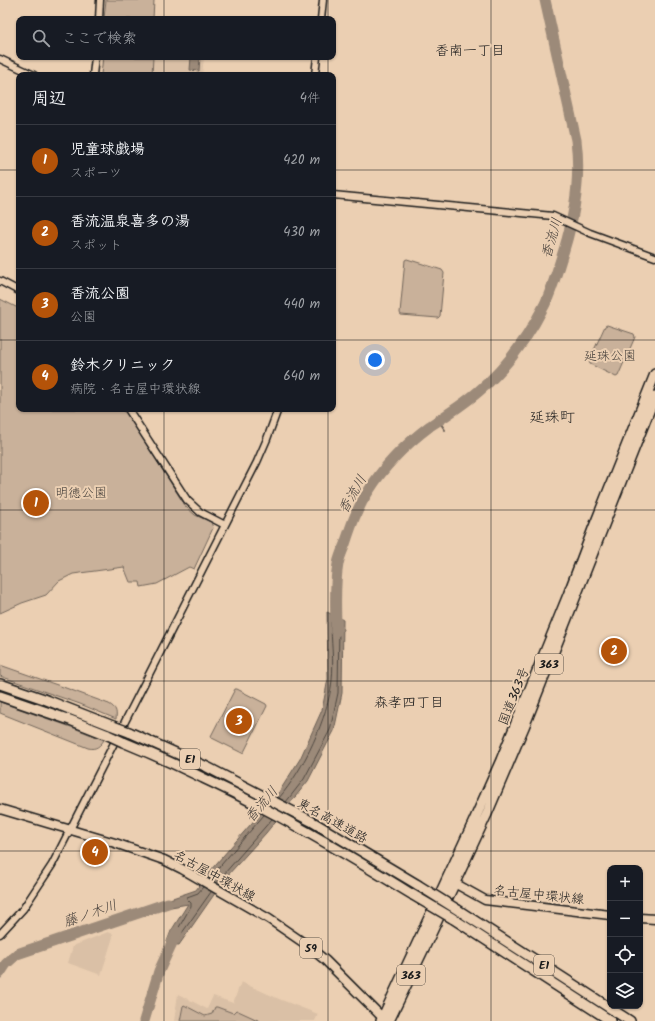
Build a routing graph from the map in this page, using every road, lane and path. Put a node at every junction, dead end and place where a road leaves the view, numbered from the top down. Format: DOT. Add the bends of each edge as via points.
graph roads {
  1 [pos="100,0"];
  2 [pos="323,0"];
  3 [pos="99,16"];
  4 [pos="321,16"];
  5 [pos="0,59"];
  6 [pos="95,60"];
  7 [pos="317,60"];
  8 [pos="28,72"];
  9 [pos="94,72"];
  10 [pos="315,72"];
  11 [pos="336,195"];
  12 [pos="655,257"];
  13 [pos="0,281"];
  14 [pos="16,288"];
  15 [pos="655,374"];
  16 [pos="655,396"];
  17 [pos="130,412"];
  18 [pos="277,412"];
  19 [pos="225,525"];
  20 [pos="0,684"];
  21 [pos="0,696"];
  22 [pos="0,809"];
  23 [pos="70,830"];
  24 [pos="450,881"];
  25 [pos="607,915"];
  26 [pos="643,918"];
  27 [pos="655,919"];
  28 [pos="0,934"];
  29 [pos="384,1020"];
  30 [pos="611,1021"];
  31 [pos="630,1021"];
  1 -- 3 [label="street"];
  2 -- 4 [label="street"];
  5 -- 8 [label="street"];
  6 -- 9 [label="street"];
  7 -- 10 [label="street"];
  11 -- 12 [label="street" via="558,218 587,232"];
  13 -- 14 [label="street"];
  15 -- 24 [label="highway, 国道363号 / 363" via="504,753"];
  16 -- 24 [label="highway, 国道363号 / 363" via="524,727 487,814"];
  17 -- 19 [label="street" via="187,500 200,512"];
  18 -- 19 [label="street" via="257,462"];
  19 -- 23 [label="street"];
  20 -- 31 [label="highway, 東名高速道路 / E1, bridge" via="176,752 311,821 458,910"];
  21 -- 30 [label="highway, 東名高速道路 / E1, bridge" via="108,735 197,774 244,798 452,918"];
  22 -- 23 [label="main road, 名古屋中環状線 / 59"];
  23 -- 28 [label="street" via="37,889"];
  23 -- 29 [label="main road, 名古屋中環状線 / 59" via="164,860 269,918 325,960"];
  24 -- 25 [label="main road, 名古屋中環状線" via="485,900"];
  24 -- 29 [label="highway, 国道363号 / 363"];
  26 -- 27 [label="main road"];
}
